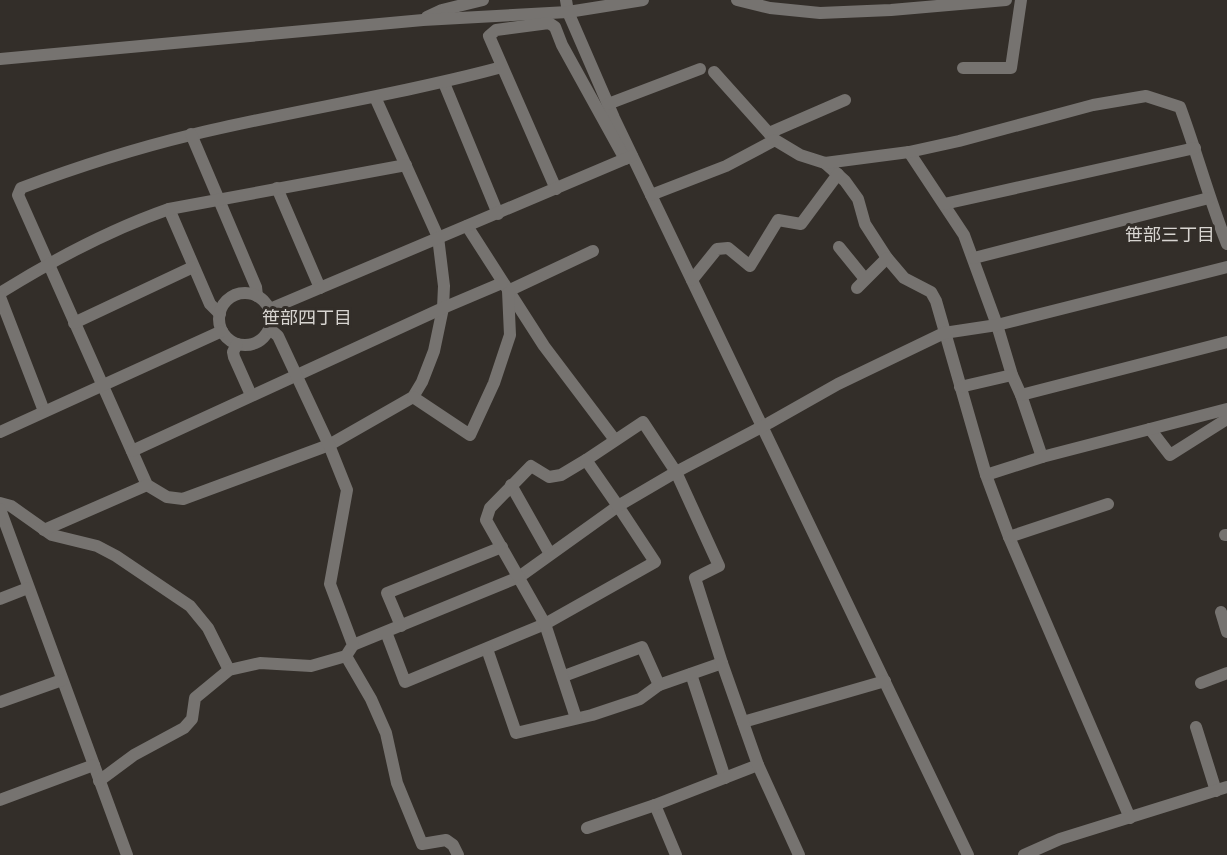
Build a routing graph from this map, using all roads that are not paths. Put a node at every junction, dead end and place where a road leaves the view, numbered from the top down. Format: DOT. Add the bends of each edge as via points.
graph roads {
  1 [pos="483,0"];
  2 [pos="643,0"];
  3 [pos="737,0"];
  4 [pos="1006,0"];
  5 [pos="1021,0"];
  6 [pos="567,5"];
  7 [pos="423,20"];
  8 [pos="0,59"];
  9 [pos="502,67"];
  10 [pos="963,68"];
  11 [pos="700,69"];
  12 [pos="714,72"];
  13 [pos="444,83"];
  14 [pos="375,97"];
  15 [pos="845,100"];
  16 [pos="608,104"];
  17 [pos="191,134"];
  18 [pos="772,137"];
  19 [pos="1195,148"];
  20 [pos="909,152"];
  21 [pos="628,157"];
  22 [pos="825,163"];
  23 [pos="406,165"];
  24 [pos="838,174"];
  25 [pos="277,188"];
  26 [pos="556,189"];
  27 [pos="651,195"];
  28 [pos="1209,198"];
  29 [pos="219,201"];
  30 [pos="944,204"];
  31 [pos="169,209"];
  32 [pos="498,214"];
  33 [pos="467,226"];
  34 [pos="438,237"];
  35 [pos="1227,244"];
  36 [pos="839,247"];
  37 [pos="593,251"];
  38 [pos="887,258"];
  39 [pos="974,258"];
  40 [pos="48,264"];
  41 [pos="193,267"];
  42 [pos="1227,267"];
  43 [pos="692,280"];
  44 [pos="505,287"];
  45 [pos="320,288"];
  46 [pos="0,295"];
  47 [pos="257,296"];
  48 [pos="443,308"];
  49 [pos="270,309"];
  50 [pos="220,314"];
  51 [pos="74,323"];
  52 [pos="997,325"];
  53 [pos="270,329"];
  54 [pos="222,330"];
  55 [pos="944,333"];
  56 [pos="1227,342"];
  57 [pos="237,344"];
  58 [pos="296,375"];
  59 [pos="1012,375"];
  60 [pos="102,385"];
  61 [pos="960,387"];
  62 [pos="251,395"];
  63 [pos="1021,395"];
  64 [pos="413,397"];
  65 [pos="1227,409"];
  66 [pos="44,411"];
  67 [pos="1227,419"];
  68 [pos="762,426"];
  69 [pos="1150,429"];
  70 [pos="0,432"];
  71 [pos="615,440"];
  72 [pos="329,445"];
  73 [pos="132,451"];
  74 [pos="1042,457"];
  75 [pos="585,460"];
  76 [pos="676,472"];
  77 [pos="986,475"];
  78 [pos="147,484"];
  79 [pos="511,485"];
  80 [pos="0,503"];
  81 [pos="1108,504"];
  82 [pos="618,506"];
  83 [pos="0,509"];
  84 [pos="44,530"];
  85 [pos="1009,537"];
  86 [pos="502,547"];
  87 [pos="550,554"];
  88 [pos="519,577"];
  89 [pos="28,588"];
  90 [pos="0,599"];
  91 [pos="1221,612"];
  92 [pos="545,624"];
  93 [pos="401,626"];
  94 [pos="386,632"];
  95 [pos="1227,632"];
  96 [pos="488,649"];
  97 [pos="349,650"];
  98 [pos="722,663"];
  99 [pos="229,670"];
  100 [pos="1227,673"];
  101 [pos="691,674"];
  102 [pos="564,676"];
  103 [pos="62,680"];
  104 [pos="885,681"];
  105 [pos="1201,683"];
  106 [pos="659,685"];
  107 [pos="0,702"];
  108 [pos="576,718"];
  109 [pos="743,723"];
  110 [pos="1196,727"];
  111 [pos="94,765"];
  112 [pos="758,765"];
  113 [pos="725,778"];
  114 [pos="99,782"];
  115 [pos="1221,789"];
  116 [pos="0,800"];
  117 [pos="655,805"];
  118 [pos="1130,818"];
  119 [pos="587,828"];
  120 [pos="124,854"];
  121 [pos="458,855"];
  122 [pos="676,855"];
  123 [pos="799,855"];
  124 [pos="968,855"];
  125 [pos="1024,855"];
  1 -- 7 [label="street" via="442,10"];
  2 -- 6 [label="street"];
  3 -- 4 [label="street" via="820,14"];
  5 -- 10 [label="street" via="1011,68"];
  6 -- 7 [label="street"];
  6 -- 16 [label="street"];
  7 -- 8 [label="street"];
  9 -- 13 [label="street"];
  9 -- 21 [label="street" via="489,36 496,30 549,23 555,27"];
  9 -- 26 [label="street"];
  11 -- 16 [label="street"];
  12 -- 18 [label="street"];
  13 -- 14 [label="street"];
  13 -- 32 [label="street"];
  14 -- 17 [label="street"];
  14 -- 23 [label="street"];
  15 -- 18 [label="street"];
  16 -- 21 [label="street"];
  17 -- 29 [label="street"];
  17 -- 40 [label="street" via="110,156 21,188 18,195"];
  18 -- 22 [label="street" via="800,155"];
  18 -- 27 [label="street" via="726,166"];
  19 -- 20 [label="street" via="1180,107 1146,96 1093,105"];
  19 -- 28 [label="street"];
  19 -- 30 [label="street"];
  20 -- 22 [label="street"];
  20 -- 30 [label="street"];
  21 -- 26 [label="street"];
  21 -- 27 [label="street"];
  22 -- 24 [label="street"];
  23 -- 25 [label="street"];
  23 -- 34 [label="street"];
  24 -- 38 [label="street" via="858,199 865,224"];
  24 -- 43 [label="street" via="801,224 778,220 750,266 728,248 717,249"];
  25 -- 29 [label="street"];
  25 -- 45 [label="street"];
  26 -- 32 [label="street"];
  27 -- 43 [label="street"];
  28 -- 35 [label="street"];
  28 -- 39 [label="street"];
  29 -- 31 [label="street"];
  29 -- 47 [label="street"];
  30 -- 39 [label="street"];
  31 -- 40 [label="street" via="136,220"];
  31 -- 41 [label="street"];
  32 -- 33 [label="street"];
  33 -- 34 [label="street"];
  33 -- 44 [label="street"];
  34 -- 45 [label="street"];
  34 -- 48 [label="street"];
  36 -- 38 [label="street" via="861,283"];
  37 -- 44 [label="street"];
  38 -- 55 [label="street" via="904,278 931,292"];
  39 -- 52 [label="street"];
  40 -- 46 [label="street"];
  40 -- 51 [label="street"];
  41 -- 50 [label="street" via="210,304"];
  41 -- 51 [label="street"];
  42 -- 52 [label="street"];
  43 -- 68 [label="street"];
  44 -- 48 [label="street"];
  44 -- 64 [label="street" via="510,335 470,435"];
  44 -- 71 [label="street"];
  45 -- 49 [label="street"];
  46 -- 66 [label="street"];
  47 -- 49 [label="street"];
  47 -- 50 [label="street" via="244,293 228,300"];
  48 -- 58 [label="street"];
  48 -- 64 [label="street" via="434,351"];
  49 -- 53 [label="street"];
  50 -- 54 [label="street"];
  51 -- 60 [label="street"];
  52 -- 55 [label="street"];
  52 -- 59 [label="street"];
  53 -- 57 [label="street" via="260,340 245,346"];
  53 -- 58 [label="street" via="279,336"];
  54 -- 57 [label="street" via="225,337"];
  54 -- 60 [label="street"];
  55 -- 61 [label="street"];
  55 -- 68 [label="street"];
  56 -- 63 [label="street"];
  57 -- 62 [label="street" via="234,357"];
  58 -- 62 [label="street"];
  58 -- 72 [label="street"];
  59 -- 61 [label="street"];
  59 -- 63 [label="street"];
  60 -- 66 [label="street"];
  60 -- 73 [label="street"];
  61 -- 77 [label="street"];
  62 -- 73 [label="street"];
  63 -- 74 [label="street"];
  64 -- 72 [label="street"];
  65 -- 69 [label="street"];
  66 -- 70 [label="street"];
  67 -- 69 [label="street" via="1170,455"];
  68 -- 76 [label="street"];
  68 -- 104 [label="street"];
  69 -- 74 [label="street"];
  71 -- 75 [label="street"];
  71 -- 76 [label="street" via="643,422"];
  72 -- 78 [label="street" via="183,499 167,496"];
  72 -- 97 [label="street" via="347,490 330,584"];
  73 -- 78 [label="street"];
  74 -- 77 [label="street"];
  75 -- 79 [label="street" via="561,475 549,477 531,466"];
  75 -- 82 [label="street"];
  76 -- 82 [label="street"];
  76 -- 98 [label="street" via="719,566 695,578"];
  77 -- 85 [label="street"];
  78 -- 84 [label="street"];
  79 -- 86 [label="street" via="489,508 486,520"];
  79 -- 87 [label="street"];
  80 -- 84 [label="street" via="11,506"];
  81 -- 85 [label="street"];
  82 -- 87 [label="street"];
  82 -- 92 [label="street" via="655,561"];
  83 -- 89 [label="street"];
  84 -- 99 [label="street" via="97,546 190,606 208,628"];
  85 -- 118 [label="street"];
  86 -- 88 [label="street"];
  86 -- 93 [label="street" via="387,593"];
  87 -- 88 [label="street"];
  88 -- 92 [label="street"];
  88 -- 93 [label="street"];
  89 -- 90 [label="street"];
  89 -- 103 [label="street"];
  91 -- 95 [label="street"];
  92 -- 96 [label="street"];
  92 -- 102 [label="street"];
  93 -- 94 [label="street"];
  94 -- 96 [label="street" via="405,682"];
  94 -- 97 [label="street"];
  96 -- 108 [label="street" via="516,733"];
  97 -- 99 [label="street" via="311,666 260,663"];
  97 -- 121 [label="street" via="386,733 397,783 422,844 446,840"];
  98 -- 101 [label="street"];
  98 -- 109 [label="street"];
  99 -- 114 [label="street" via="195,699 192,719 184,728 134,755"];
  100 -- 105 [label="street"];
  101 -- 106 [label="street"];
  101 -- 113 [label="street"];
  102 -- 106 [label="street" via="642,647"];
  102 -- 108 [label="street"];
  103 -- 107 [label="street"];
  103 -- 111 [label="street"];
  104 -- 109 [label="street"];
  104 -- 124 [label="street"];
  106 -- 108 [label="street" via="640,699"];
  109 -- 112 [label="street"];
  110 -- 115 [label="street"];
  111 -- 114 [label="street"];
  111 -- 116 [label="street"];
  112 -- 113 [label="street"];
  112 -- 123 [label="street"];
  113 -- 117 [label="street"];
  114 -- 120 [label="street"];
  115 -- 118 [label="street"];
  117 -- 119 [label="street"];
  117 -- 122 [label="street"];
  118 -- 125 [label="street" via="1060,839"];
}
